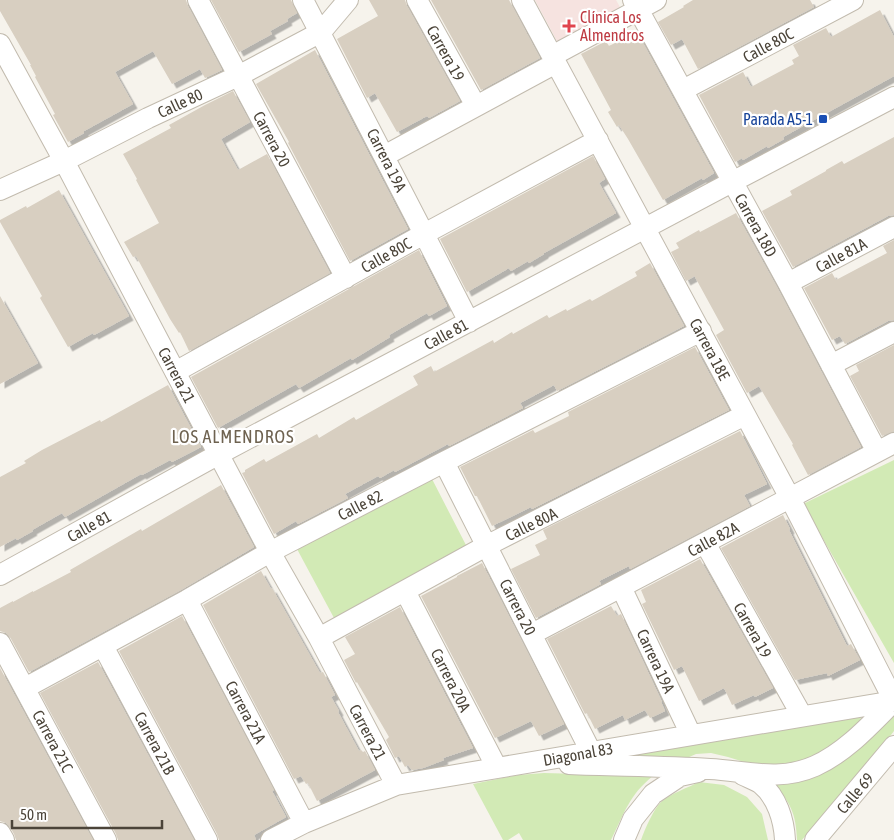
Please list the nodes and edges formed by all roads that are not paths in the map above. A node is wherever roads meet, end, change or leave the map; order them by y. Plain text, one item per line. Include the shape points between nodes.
1 (198, 0) edge
2 (303, 0) edge
3 (348, 0) edge
4 (417, 0) edge
5 (522, 0) edge
6 (656, 0) edge
7 (853, 0) edge
8 (635, 5) edge
9 (320, 32) junction
10 (0, 44) edge
11 (554, 60) junction
12 (238, 76) junction
13 (683, 90) junction
14 (894, 97) edge
15 (476, 106) junction
16 (598, 140) junction
17 (384, 156) junction
18 (64, 161) junction
19 (732, 182) junction
20 (0, 190) edge
21 (894, 227) edge
22 (645, 228) junction
23 (424, 234) junction
24 (346, 278) junction
25 (788, 283) junction
26 (468, 322) junction
27 (701, 331) junction
28 (894, 332) edge
29 (831, 365) junction
30 (175, 372) junction
31 (745, 415) junction
32 (889, 447) edge
33 (218, 454) junction
34 (444, 462) junction
35 (790, 498) junction
36 (705, 543) junction
37 (486, 546) junction
38 (270, 552) junction
39 (0, 576) edge
40 (621, 587) junction
41 (405, 591) junction
42 (187, 600) junction
43 (532, 634) junction
44 (319, 638) junction
45 (0, 643) edge
46 (103, 646) junction
47 (25, 688) junction
48 (894, 701) edge
49 (802, 716) junction
50 (690, 735) junction
51 (894, 746) edge
52 (591, 752) junction
53 (527, 763) junction
54 (497, 768) junction
55 (712, 769) junction
56 (736, 772) junction
57 (396, 785) junction
58 (304, 823) junction
59 (0, 833) edge
60 (4, 840) edge
61 (106, 840) edge
62 (207, 840) edge
63 (271, 840) edge
64 (624, 840) edge
65 (785, 840) edge
66 (815, 840) edge

1 - 12 street, Carrera 20
2 - 9 street, Carrera 19A
3 - 9 street, Calle 80
4 - 15 street, Carrera 19
5 - 11 street, Carrera 18E
6 - 8 street
7 - 13 street, Calle 80C
8 - 11 street
8 - 13 street, Carrera 18D
9 - 12 street, Calle 80
9 - 17 street, Carrera 19A
10 - 18 street, Carrera 21
11 - 15 street
11 - 16 street, Carrera 18E
12 - 18 street, Calle 80
12 - 24 street, Carrera 20
13 - 19 street, Carrera 18D
14 - 19 street, Calle 81
15 - 17 street
16 - 22 street, Carrera 18E
16 - 23 street, Calle 80C
17 - 23 street, Carrera 19A
18 - 20 street, Calle 80
18 - 30 street, Carrera 21
19 - 22 street, Calle 81
19 - 25 street, Carrera 18D
21 - 25 street, Calle 81A
22 - 26 street, Calle 81
22 - 27 street, Carrera 18E
23 - 24 street, Calle 80C
23 - 26 street, Carrera 19A
24 - 30 street, Calle 80C
25 - 29 street, Carrera 18D
26 - 33 street, Calle 81
27 - 31 street, Carrera 18E
27 - 34 street, Calle 82
28 - 29 street
29 - 32 street, Carrera 18D
30 - 33 street, Carrera 21
31 - 35 street, Carrera 18E
31 - 37 street, Calle 80A
32 - 35 street, Calle 82A
33 - 38 street, Carrera 21
33 - 39 street, Calle 81
34 - 37 street, Carrera 20
34 - 38 street, Calle 82
35 - 36 street, Calle 82A
35 - 48 street, Carrera 18E
36 - 40 street, Calle 82A
36 - 49 street, Carrera 19
37 - 41 street, Calle 80A
37 - 43 street, Carrera 20
38 - 42 street, Calle 82
38 - 44 street, Carrera 21
40 - 43 street, Calle 82A
40 - 50 street, Carrera 19A
41 - 44 street, Calle 80A
41 - 54 street, Carrera 20A
42 - 46 street, Calle 82
42 - 58 street, Carrera 21A
43 - 52 street, Carrera 20
44 - 57 street, Carrera 21
45 - 47 street, Carrera 21C
46 - 47 street, Calle 82
46 - 62 street, Carrera 21B
47 - 61 street, Carrera 21C
48 - 49 street, Diagonal 83
48 - 56 street via 838,753 816,766 777,775
49 - 50 street, Diagonal 83
50 - 52 street, Diagonal 83
51 - 66 street, Calle 69
52 - 53 street, Diagonal 83
53 - 54 street, Diagonal 83
53 - 55 street
54 - 57 street, Diagonal 83
55 - 56 street
55 - 64 street via 680,776 653,794 633,819
56 - 65 street via 760,783 771,794 785,829
57 - 58 street, Diagonal 83
58 - 63 street, Diagonal 83
59 - 60 street

